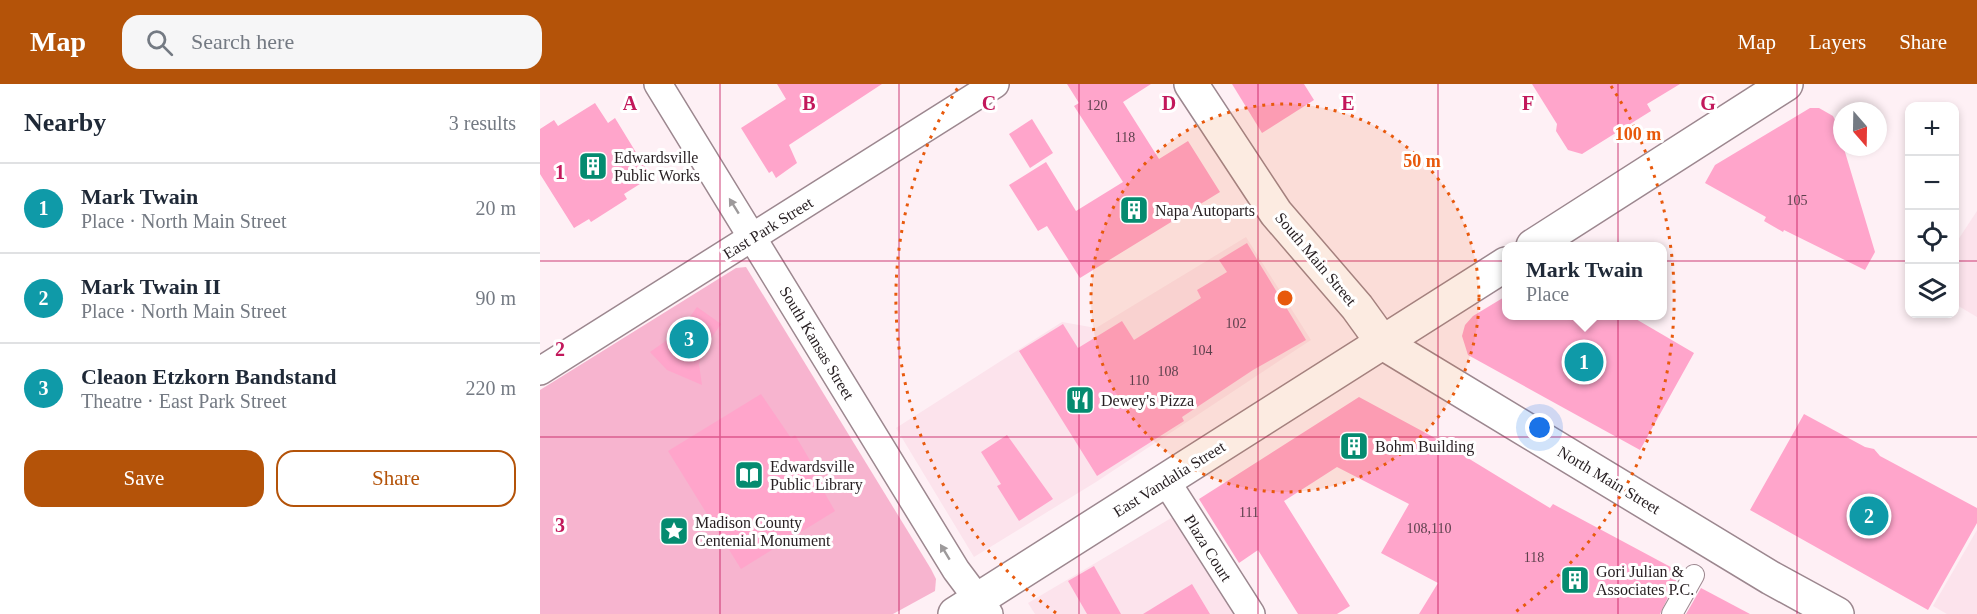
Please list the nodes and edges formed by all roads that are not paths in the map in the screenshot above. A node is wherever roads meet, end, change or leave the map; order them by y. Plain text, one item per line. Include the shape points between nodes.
1 (658, 84) edge
2 (994, 84) edge
3 (1191, 84) edge
4 (1786, 84) edge
5 (754, 237) junction
6 (1539, 242) edge
7 (1502, 267) edge
8 (1383, 344) junction
9 (540, 371) edge
10 (1166, 481) junction
11 (1694, 575) dead end
12 (975, 609) edge
13 (1251, 614) edge
14 (1672, 614) edge
15 (1838, 614) edge

5 -> 1 street, South Kansas Street
2 - 5 street, East Park Street
3 - 8 main road, South Main Street via 1276,213 1357,307
4 - 6 main road
5 - 9 street, East Park Street
12 -> 5 street, South Kansas Street via 956,570
7 - 8 main road, East Vandalia Street
8 - 10 main road, East Vandalia Street
8 - 15 main road, North Main Street via 1771,578
10 - 12 main road, East Vandalia Street
10 - 13 street, Plaza Court
11 - 14 street

